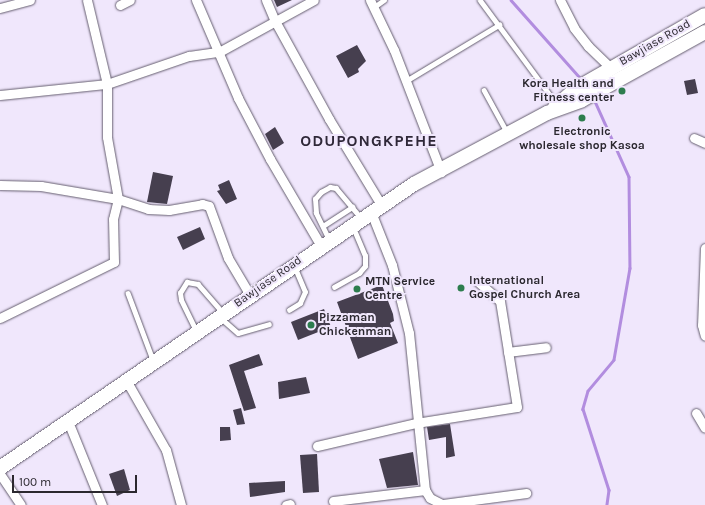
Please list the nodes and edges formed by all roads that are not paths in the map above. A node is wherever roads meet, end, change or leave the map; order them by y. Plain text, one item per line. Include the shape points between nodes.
1 (30, 0) edge
2 (87, 0) edge
3 (130, 0) edge
4 (196, 0) edge
5 (266, 0) edge
6 (314, 0) edge
7 (384, 0) edge
8 (480, 0) edge
9 (560, 0) edge
10 (372, 3) edge
11 (120, 5) dead end
12 (0, 8) edge
13 (705, 15) edge
14 (275, 21) junction
15 (499, 25) junction
16 (705, 32) edge
17 (219, 52) junction
18 (611, 68) junction
19 (406, 81) junction
20 (107, 84) junction
21 (597, 84) junction
22 (484, 90) dead end
23 (0, 95) edge
24 (552, 109) junction
25 (508, 133) junction
26 (694, 138) dead end
27 (705, 143) edge
28 (441, 172) junction
29 (0, 185) edge
30 (118, 199) junction
31 (352, 207) junction
32 (367, 215) junction
33 (323, 226) junction
34 (325, 243) junction
35 (705, 248) edge
36 (294, 265) junction
37 (478, 282) dead end
38 (334, 287) dead end
39 (128, 293) dead end
40 (250, 295) junction
41 (289, 310) dead end
42 (221, 315) junction
43 (0, 318) edge
44 (269, 324) dead end
45 (197, 332) junction
46 (705, 336) edge
47 (546, 347) dead end
48 (508, 352) junction
49 (154, 362) junction
50 (126, 380) junction
51 (696, 413) dead end
52 (68, 420) junction
53 (416, 423) junction
54 (705, 428) edge
55 (317, 446) dead end
56 (0, 468) edge
57 (0, 474) edge
58 (425, 490) junction
59 (526, 493) dead end
60 (333, 502) dead end
61 (444, 504) edge
62 (21, 505) edge
63 (102, 505) edge
64 (181, 505) edge

1 - 12 street
2 - 20 street
3 - 11 street
4 - 17 street
5 - 14 street
6 - 14 street
7 - 10 lane
8 - 15 lane
9 - 18 street via 574,28
10 - 19 street
13 - 18 main road, Bawjiase Road
14 - 17 street
14 - 32 street via 329,119
15 - 19 lane
15 - 24 lane
16 - 21 main road, Bawjiase Road
17 - 20 street via 189,56
17 - 34 street via 238,98 270,159
18 - 21 main road, Bawjiase Road
19 - 28 street
20 - 23 street
20 - 30 street via 107,137
21 - 24 main road, Bawjiase Road
22 - 25 lane
24 - 25 main road, Bawjiase Road
25 - 28 main road, Bawjiase Road
26 - 27 street
28 - 32 main road, Bawjiase Road via 414,184
29 - 30 street via 41,186
30 - 40 street via 148,209 170,210 202,204 209,206 228,258
30 - 43 street via 113,219 114,262
31 - 32 lane
31 - 33 lane
31 - 33 lane via 336,188 330,187 321,192 315,199 316,213
32 - 34 main road, Bawjiase Road
32 - 38 lane via 365,266 359,273
32 - 53 street via 392,265 409,333
33 - 34 lane
34 - 36 main road, Bawjiase Road
35 - 46 street via 702,325
36 - 40 main road, Bawjiase Road
36 - 41 lane via 305,292 300,303
37 - 48 street via 500,301
39 - 49 lane
40 - 42 main road, Bawjiase Road
42 - 44 lane via 238,333
42 - 45 main road, Bawjiase Road
42 - 45 lane via 198,284 187,282 180,293 181,300
45 - 49 main road, Bawjiase Road
47 - 48 street
48 - 53 street via 516,407
49 - 50 main road, Bawjiase Road
50 - 52 main road, Bawjiase Road
50 - 64 street via 166,450
51 - 54 street
52 - 56 main road, Bawjiase Road
52 - 63 street
53 - 55 street
53 - 58 street
57 - 62 street
58 - 60 street
58 - 61 street via 430,498
59 - 61 street

